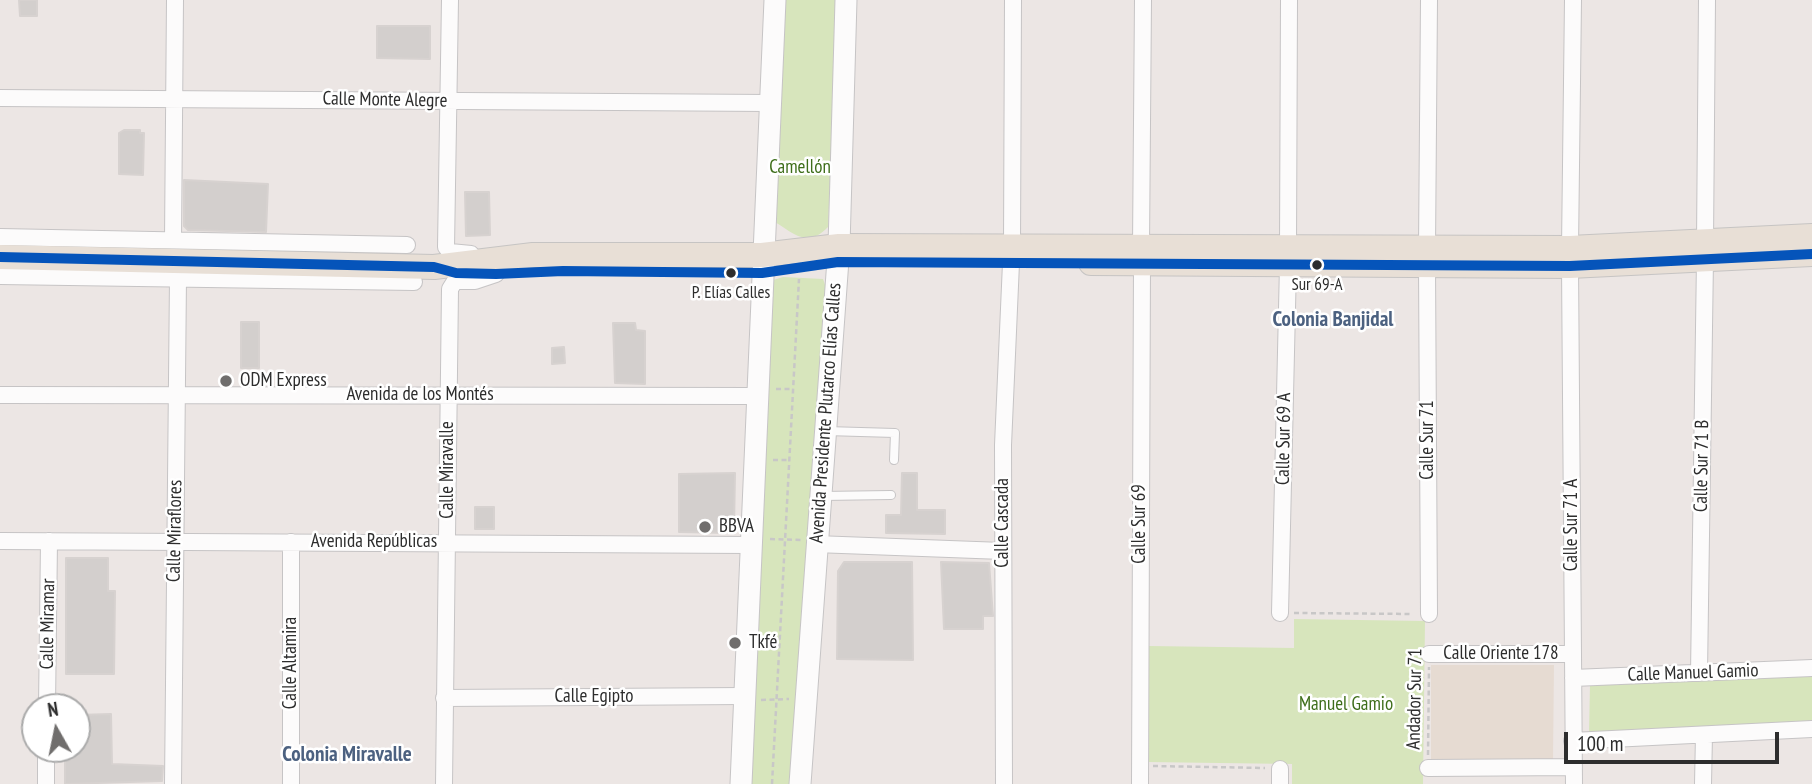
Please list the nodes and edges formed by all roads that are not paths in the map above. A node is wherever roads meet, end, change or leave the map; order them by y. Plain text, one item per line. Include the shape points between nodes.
1 (175, 0) edge
2 (450, 0) edge
3 (775, 0) edge
4 (846, 0) edge
5 (1013, 0) edge
6 (1143, 0) edge
7 (1289, 0) edge
8 (1429, 0) edge
9 (1573, 0) edge
10 (1707, 0) edge
11 (174, 97) junction
12 (0, 98) edge
13 (450, 101) junction
14 (769, 103) junction
15 (1812, 236) edge
16 (0, 237) edge
17 (173, 240) junction
18 (407, 245) dead end
19 (1705, 251) junction
20 (838, 254) junction
21 (1012, 254) junction
22 (1812, 254) edge
23 (533, 255) junction
24 (1142, 255) junction
25 (1288, 256) junction
26 (0, 257) edge
27 (1427, 257) junction
28 (1570, 257) junction
29 (762, 264) junction
30 (443, 275) junction
31 (0, 276) edge
32 (178, 278) junction
33 (414, 282) dead end
34 (0, 395) edge
35 (178, 395) junction
36 (448, 396) junction
37 (755, 396) junction
38 (823, 431) junction
39 (894, 460) dead end
40 (891, 495) dead end
41 (819, 496) junction
42 (0, 541) edge
43 (49, 541) junction
44 (174, 541) junction
45 (291, 542) junction
46 (749, 542) junction
47 (815, 542) junction
48 (449, 543) junction
49 (1003, 551) junction
50 (1280, 613) road end
51 (1429, 614) road end
52 (1429, 653) road end
53 (1573, 654) junction
54 (1812, 668) edge
55 (1699, 673) junction
56 (1573, 678) junction
57 (47, 693) edge
58 (444, 698) junction
59 (744, 699) junction
60 (1812, 729) edge
61 (1704, 735) junction
62 (1572, 741) junction
63 (46, 763) edge
64 (1574, 767) junction
65 (1428, 768) road end
66 (46, 784) edge
67 (173, 784) edge
68 (291, 784) edge
69 (444, 784) edge
70 (741, 784) edge
71 (800, 784) edge
72 (1004, 784) edge
73 (1140, 784) edge
74 (1574, 784) edge
75 (1703, 784) edge

1 - 11 street
2 - 13 street
3 - 14 main road
4 - 20 main road, Avenida Presidente Plutarco Elías Calles
5 - 21 street, Calle Cascada
6 - 24 street, Calle Sur 69
7 - 25 street, Calle Sur 69 A
8 - 27 street, Calle Sur 71
9 - 28 street, Calle Sur 71 A
10 - 19 street, Calle Sur 71 B
11 - 12 street, Calle Monte Alegre
11 - 13 street, Calle Monte Alegre
11 - 17 street
13 - 14 street, Calle Monte Alegre
13 - 23 street via 447,249 454,253
14 - 29 main road
15 - 19 main road
16 - 17 street
17 - 18 street
19 - 22 main road
19 - 28 main road
19 - 55 street, Calle Sur 71 B
20 - 21 main road
20 - 29 main road
20 - 38 main road, Avenida Presidente Plutarco Elías Calles
21 - 24 main road
21 - 49 street, Calle Cascada
23 - 29 main road
23 - 30 main road
24 - 25 main road
24 - 73 street, Calle Sur 69
25 - 27 main road
25 - 50 street, Calle Sur 69 A
26 - 30 main road via 367,266
27 - 28 main road
27 - 51 street, Calle Sur 71
28 - 53 street, Calle Sur 71 A
29 - 30 main road
29 - 37 main road
30 - 36 street, Calle Miravalle
31 - 32 street
32 - 33 street
32 - 35 street, Calle Miraflores
34 - 35 street, Avenida de los Montés
35 - 36 street, Avenida de los Montés
35 - 44 street, Calle Miraflores
36 - 37 street, Avenida de los Montés
36 - 48 street, Calle Miravalle
37 - 46 main road
38 - 39 lane via 895,433
38 - 41 main road, Avenida Presidente Plutarco Elías Calles
40 - 41 lane
41 - 47 main road, Avenida Presidente Plutarco Elías Calles
42 - 43 street, Avenida Repúblicas
43 - 44 street, Avenida Repúblicas
43 - 57 street, Calle Miramar
44 - 45 street, Avenida Repúblicas
44 - 67 street, Calle Miraflores
45 - 48 street, Avenida Repúblicas
45 - 68 street, Calle Altamira
46 - 48 street, Avenida Repúblicas
46 - 59 main road
47 - 49 street
47 - 71 main road, Avenida Presidente Plutarco Elías Calles
48 - 58 street, Calle Miravalle
49 - 72 street, Calle Cascada
52 - 53 street, Calle Oriente 178
53 - 56 street, Calle Sur 71 A
54 - 55 street, Calle Manuel Gamio
55 - 56 street, Calle Manuel Gamio
56 - 62 street, Calle Sur 71 A
58 - 59 street, Calle Egipto
58 - 69 street, Calle Miravalle
59 - 70 main road
60 - 61 street
61 - 62 street
61 - 75 street
62 - 64 street, Calle Sur 71 A
63 - 66 street
64 - 65 street
64 - 74 street, Calle Sur 71 A

